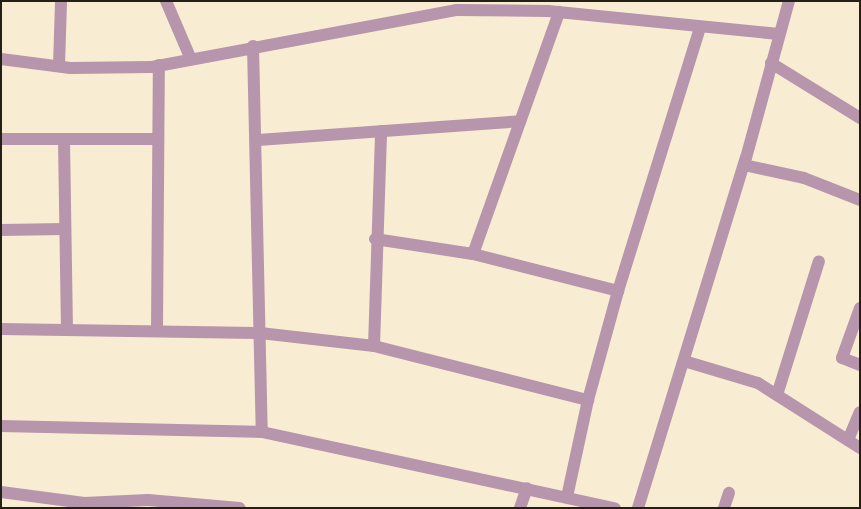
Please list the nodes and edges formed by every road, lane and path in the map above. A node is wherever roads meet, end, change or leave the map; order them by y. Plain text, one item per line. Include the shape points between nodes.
1 (61, 1) edge
2 (166, 1) edge
3 (789, 1) edge
4 (572, 7) edge
5 (558, 12) junction
6 (700, 27) junction
7 (779, 34) junction
8 (253, 46) junction
9 (190, 57) junction
10 (1, 59) edge
11 (771, 63) junction
12 (159, 65) junction
13 (59, 66) junction
14 (860, 118) edge
15 (520, 121) junction
16 (381, 131) junction
17 (1, 140) edge
18 (64, 140) junction
19 (158, 140) junction
20 (258, 140) junction
21 (744, 165) junction
22 (860, 200) edge
23 (65, 229) junction
24 (1, 230) edge
25 (376, 239) junction
26 (473, 254) junction
27 (819, 261) dead end
28 (618, 291) junction
29 (860, 308) edge
30 (1, 329) edge
31 (67, 330) junction
32 (157, 331) junction
33 (260, 333) junction
34 (374, 346) junction
35 (684, 361) junction
36 (860, 365) edge
37 (777, 395) junction
38 (588, 400) junction
39 (860, 412) edge
40 (1, 426) edge
41 (262, 432) junction
42 (848, 440) junction
43 (860, 448) edge
44 (526, 488) junction
45 (1, 492) edge
46 (729, 493) dead end
47 (567, 497) junction
48 (119, 505) edge
49 (225, 507) edge
50 (240, 508) edge
51 (520, 508) edge
52 (615, 508) edge
53 (638, 508) edge
54 (724, 508) edge

1 - 13 street
2 - 9 street
3 - 7 street
4 - 5 street
4 - 6 street
5 - 8 street via 431,12
5 - 15 street
6 - 7 street
6 - 28 street
7 - 11 street
8 - 9 street
8 - 20 street
9 - 12 street
10 - 13 street
11 - 14 street
11 - 21 street
12 - 13 street
12 - 19 street
15 - 16 street
15 - 26 street
16 - 20 street
16 - 25 street
17 - 18 street
18 - 19 street
18 - 23 street
19 - 32 street
20 - 33 street
21 - 22 street via 804,178
21 - 35 street
23 - 24 street
23 - 31 street
25 - 26 street
25 - 34 street
26 - 28 street
27 - 37 street
28 - 38 street
29 - 36 street via 842,358
30 - 31 street
31 - 32 street
32 - 33 street
33 - 34 street
33 - 41 street
34 - 38 street
35 - 37 street via 758,383
35 - 53 street
37 - 42 street
38 - 47 street
39 - 42 street
40 - 41 street
41 - 44 street
42 - 43 street
44 - 47 street
44 - 51 street
45 - 48 street
46 - 54 street
47 - 52 street
48 - 49 street
49 - 50 street

